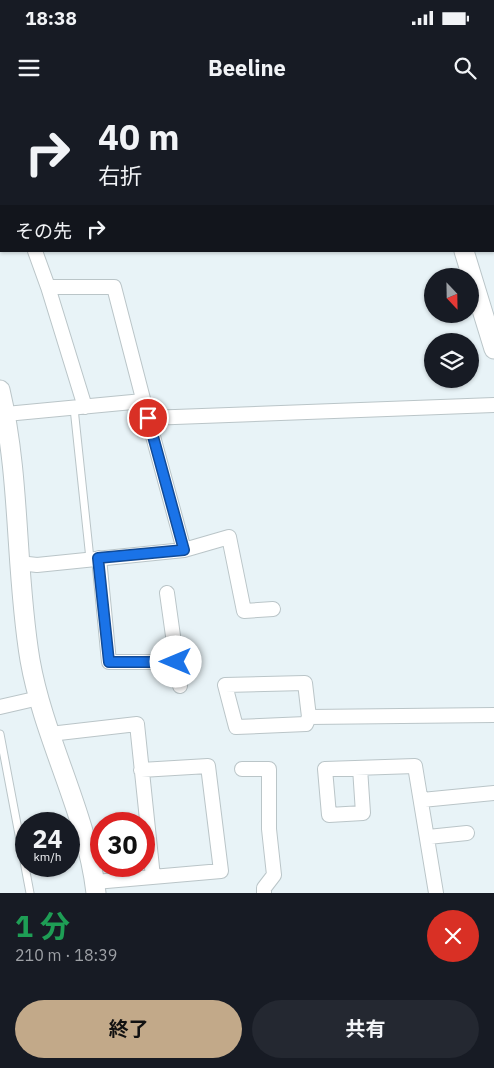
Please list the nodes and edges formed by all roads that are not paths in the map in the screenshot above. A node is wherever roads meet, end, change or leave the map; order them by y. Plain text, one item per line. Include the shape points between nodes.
1 (35, 252) edge
2 (464, 252) edge
3 (48, 287) junction
4 (494, 349) edge
5 (0, 390) edge
6 (143, 401) junction
7 (494, 405) edge
8 (80, 407) junction
9 (6, 414) junction
10 (148, 418) junction
11 (6, 457) edge
12 (184, 550) junction
13 (94, 559) junction
14 (19, 563) junction
15 (167, 593) dead end
16 (273, 609) dead end
17 (176, 662) junction
18 (180, 686) dead end
19 (39, 698) junction
20 (0, 707) edge
21 (494, 715) edge
22 (309, 717) junction
23 (0, 734) edge
24 (50, 734) junction
25 (360, 768) dead end
26 (242, 769) dead end
27 (141, 770) junction
28 (494, 793) edge
29 (422, 800) junction
30 (146, 812) edge
31 (467, 833) dead end
32 (428, 837) junction
33 (153, 877) edge
34 (155, 877) edge
35 (95, 888) edge
36 (30, 893) edge
37 (264, 893) edge
38 (436, 893) edge

1 - 3 street
2 - 4 street
3 - 6 street via 114,287
3 - 8 street
5 - 9 street
6 - 8 street
6 - 10 street
7 - 10 street
8 - 9 street
8 - 13 lane
9 - 11 street
10 - 12 street
11 - 14 street
12 - 13 street
12 - 16 street via 229,537 244,611
13 - 14 street via 37,565
13 - 17 street via 109,662
14 - 19 street via 30,660
15 - 17 street
17 - 18 street
19 - 20 street
19 - 24 street
21 - 22 street
22 - 22 street via 305,683 225,685 236,727 306,724
23 - 36 lane
24 - 27 street via 137,724
24 - 35 street via 84,837
25 - 29 street via 415,766
26 - 37 street via 269,769 269,829 274,875
27 - 30 street
27 - 34 street via 208,766 221,871
28 - 29 street
29 - 32 street
31 - 32 street
32 - 38 street
33 - 35 street

